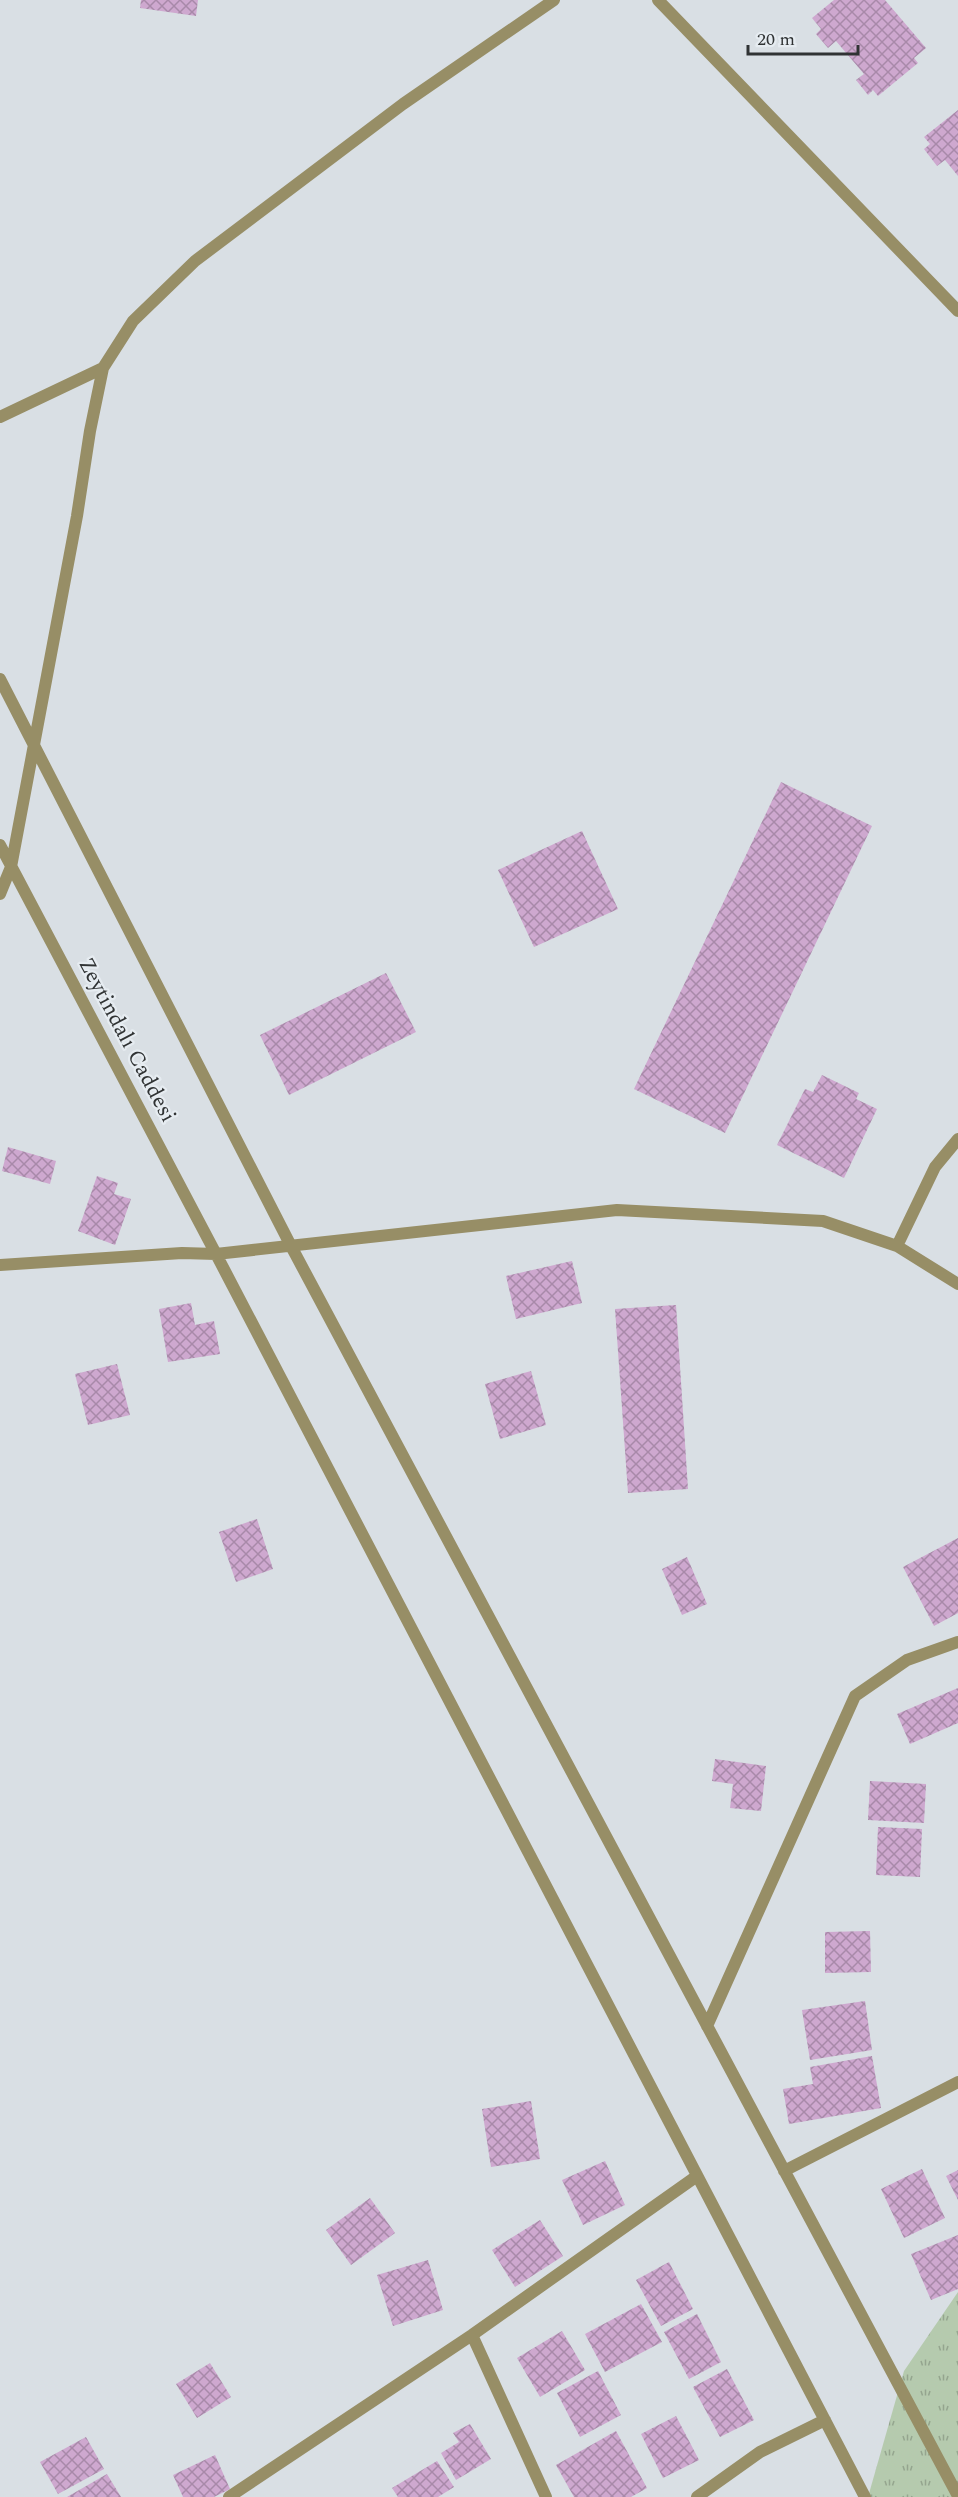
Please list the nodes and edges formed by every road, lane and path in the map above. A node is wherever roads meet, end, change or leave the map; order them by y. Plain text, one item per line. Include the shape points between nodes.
1 (554, 0) edge
2 (658, 0) edge
3 (958, 310) edge
4 (103, 368) junction
5 (0, 417) edge
6 (0, 679) edge
7 (34, 745) junction
8 (0, 845) edge
9 (11, 867) junction
10 (0, 894) edge
11 (958, 1139) edge
12 (291, 1246) junction
13 (897, 1246) junction
14 (216, 1254) junction
15 (0, 1265) edge
16 (958, 1284) edge
17 (958, 1642) edge
18 (707, 2026) junction
19 (958, 2082) edge
20 (784, 2171) junction
21 (697, 2176) junction
22 (472, 2335) junction
23 (825, 2420) junction
24 (958, 2496) edge
25 (230, 2497) edge
26 (546, 2497) edge
27 (697, 2497) edge
28 (865, 2497) edge

1 - 4 street via 403,104 195,261 133,321
2 - 3 street
4 - 5 street
4 - 7 street
6 - 7 street
7 - 9 street
7 - 12 street
8 - 9 street, Zeytindalı Caddesi
9 - 10 street
9 - 14 street, Zeytindalı Caddesi
11 - 13 street via 935,1167
12 - 13 street via 617,1210 823,1221
12 - 14 street
12 - 18 street
13 - 16 street
14 - 15 street
14 - 21 street, Zeytindalı Caddesi
17 - 18 street via 907,1660 855,1696
18 - 20 street
19 - 20 street
20 - 24 street
21 - 22 street
21 - 23 street, Zeytindalı Caddesi
22 - 25 street
22 - 26 street
23 - 27 street via 760,2452
23 - 28 street, Zeytindalı Caddesi

